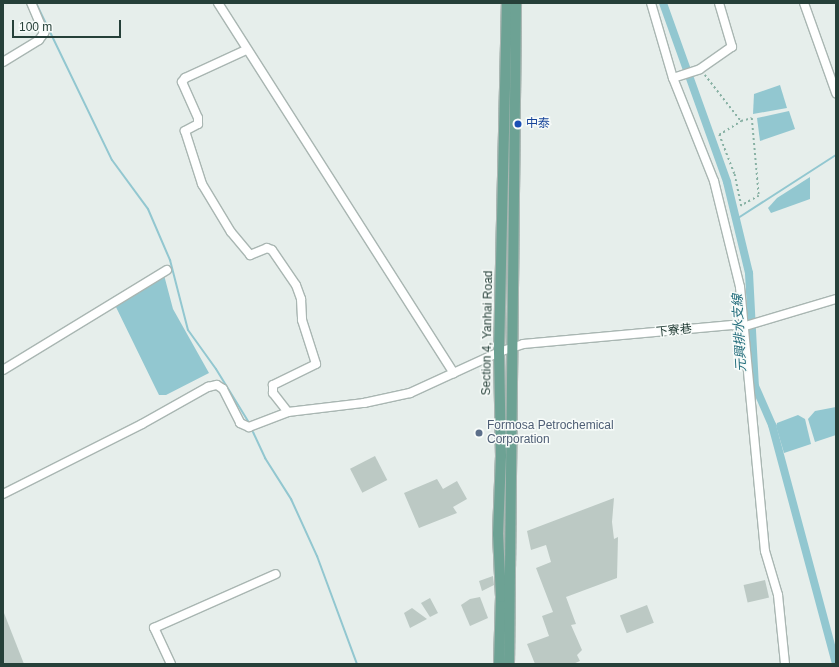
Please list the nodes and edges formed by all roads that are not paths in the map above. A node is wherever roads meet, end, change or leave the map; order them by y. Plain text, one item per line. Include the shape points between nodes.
1 (31, 3) edge
2 (218, 3) edge
3 (507, 3) edge
4 (516, 3) edge
5 (651, 3) edge
6 (719, 3) edge
7 (804, 3) edge
8 (246, 50) junction
9 (3, 62) edge
10 (673, 78) junction
11 (836, 93) edge
12 (508, 124) junction
13 (167, 270) dead end
14 (836, 299) edge
15 (742, 327) junction
16 (510, 350) junction
17 (499, 352) junction
18 (3, 370) edge
19 (454, 373) junction
20 (288, 412) junction
21 (3, 494) edge
22 (276, 574) dead end
23 (171, 664) edge
24 (499, 664) edge
25 (509, 664) edge
26 (786, 664) edge

1 - 9 street via 44,33 39,40
2 - 8 street
3 - 12 main road, Section 4, Yanhai Road
4 - 12 main road, Section 4, Yanhai Road
5 - 10 street
6 - 10 street via 732,47 700,68
7 - 11 street
8 - 19 street
8 - 20 street via 185,78 182,82 198,118 198,124 185,131 202,184 231,232 250,255 267,248 272,250 296,285 301,299 302,320 316,364 273,385 273,392
10 - 15 street via 714,181 740,287
12 - 16 main road, Section 4, Yanhai Road
12 - 17 main road, Section 4, Yanhai Road
13 - 18 street
14 - 15 street, 下寮巷
15 - 16 street, 下寮巷 via 732,325 523,344
15 - 26 street via 765,551 778,595
16 - 17 street, 下寮巷
16 - 25 main road, Section 4, Yanhai Road
17 - 19 street, 下寮巷
17 - 24 main road, Section 4, Yanhai Road
19 - 20 street, 下寮巷 via 410,394 364,403
20 - 21 street, 下寮巷 via 244,427 223,389 217,385 208,387 142,424
22 - 23 street via 154,628

